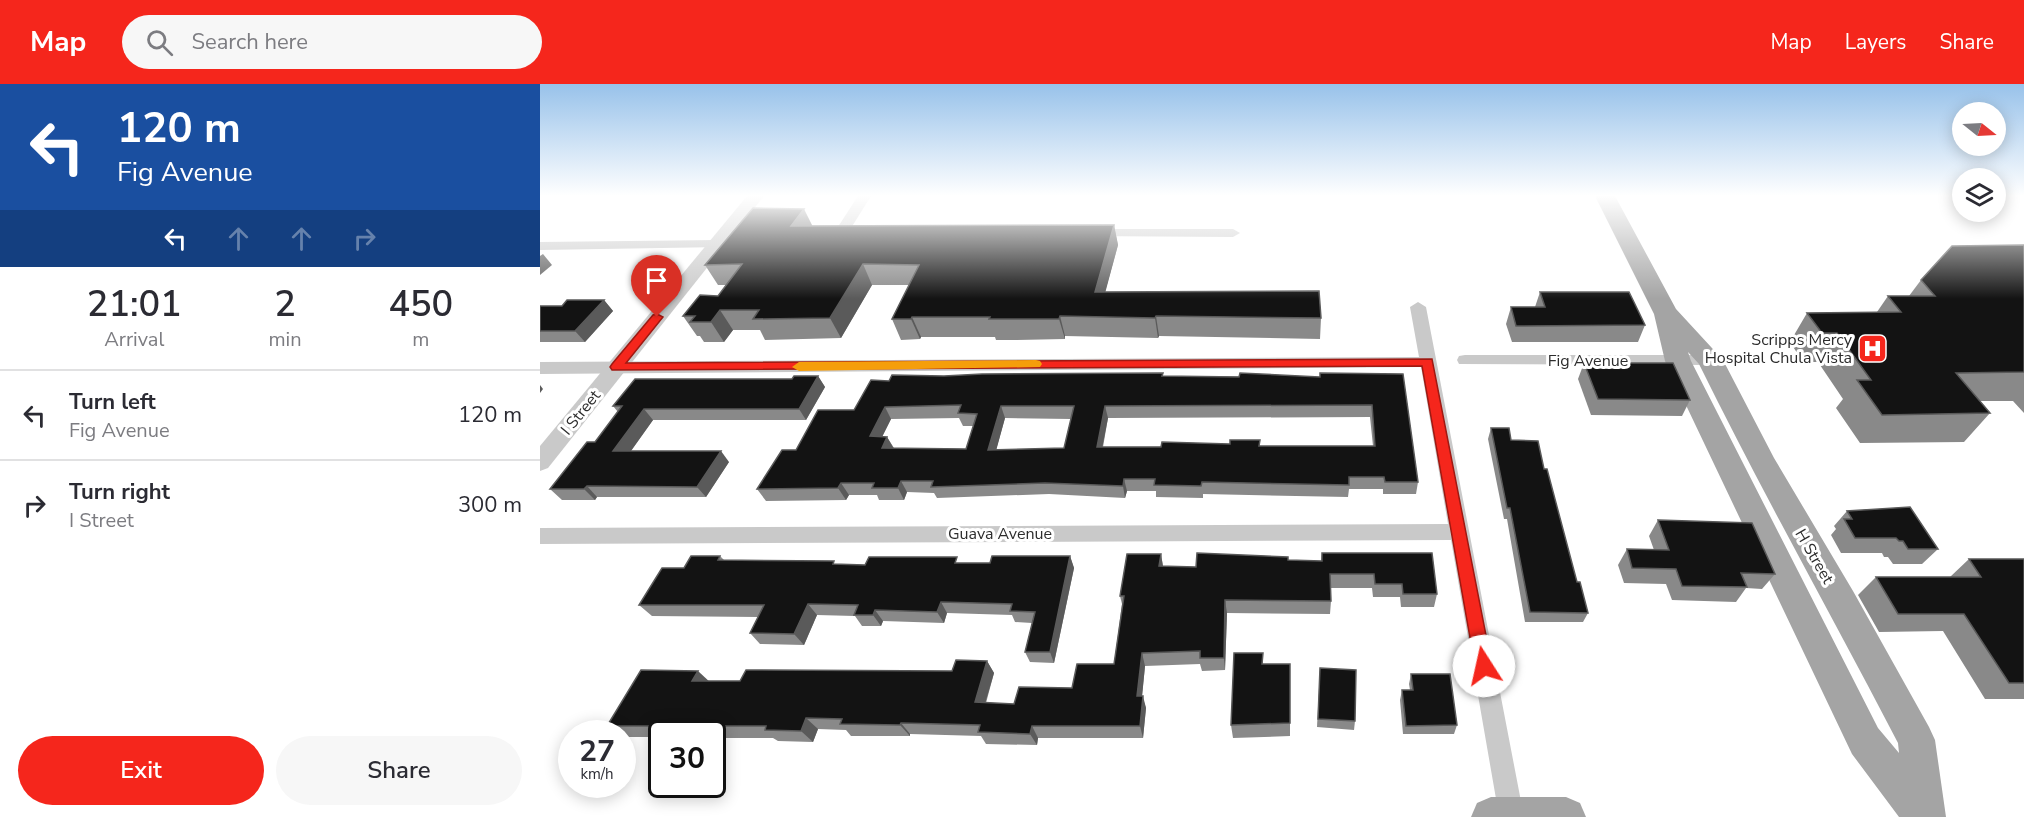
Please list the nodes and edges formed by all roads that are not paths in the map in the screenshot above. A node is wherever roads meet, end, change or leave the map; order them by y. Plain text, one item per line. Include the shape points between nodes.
1 (728, 230) edge
2 (848, 230) edge
3 (1623, 230) edge
4 (847, 233) edge
5 (1078, 233) edge
6 (1233, 233) dead end
7 (717, 244) junction
8 (540, 246) edge
9 (1418, 307) dead end
10 (1666, 314) junction
11 (1466, 360) dead end
12 (1710, 360) junction
13 (1678, 361) junction
14 (1428, 362) junction
15 (616, 367) junction
16 (540, 368) edge
17 (540, 462) edge
18 (1459, 532) junction
19 (540, 536) edge
20 (1512, 816) edge
21 (1491, 817) edge
22 (1566, 817) edge
23 (1925, 817) edge

1 - 7 street, I Street
2 - 4 street
3 - 10 main road, H Street
5 - 6 street
7 - 8 street
7 - 15 street, I Street
9 - 14 street
10 - 12 main road, H Street
10 - 13 main road, H Street
11 - 13 street, Fig Avenue
12 - 13 street, Fig Avenue
12 - 23 main road, H Street via 1762,463 1916,740
13 - 23 main road, H Street via 1865,741
14 - 15 street
14 - 18 street
15 - 16 street
15 - 17 street, I Street
18 - 19 street, Guava Avenue
18 - 20 street
20 - 21 main road
20 - 22 main road

